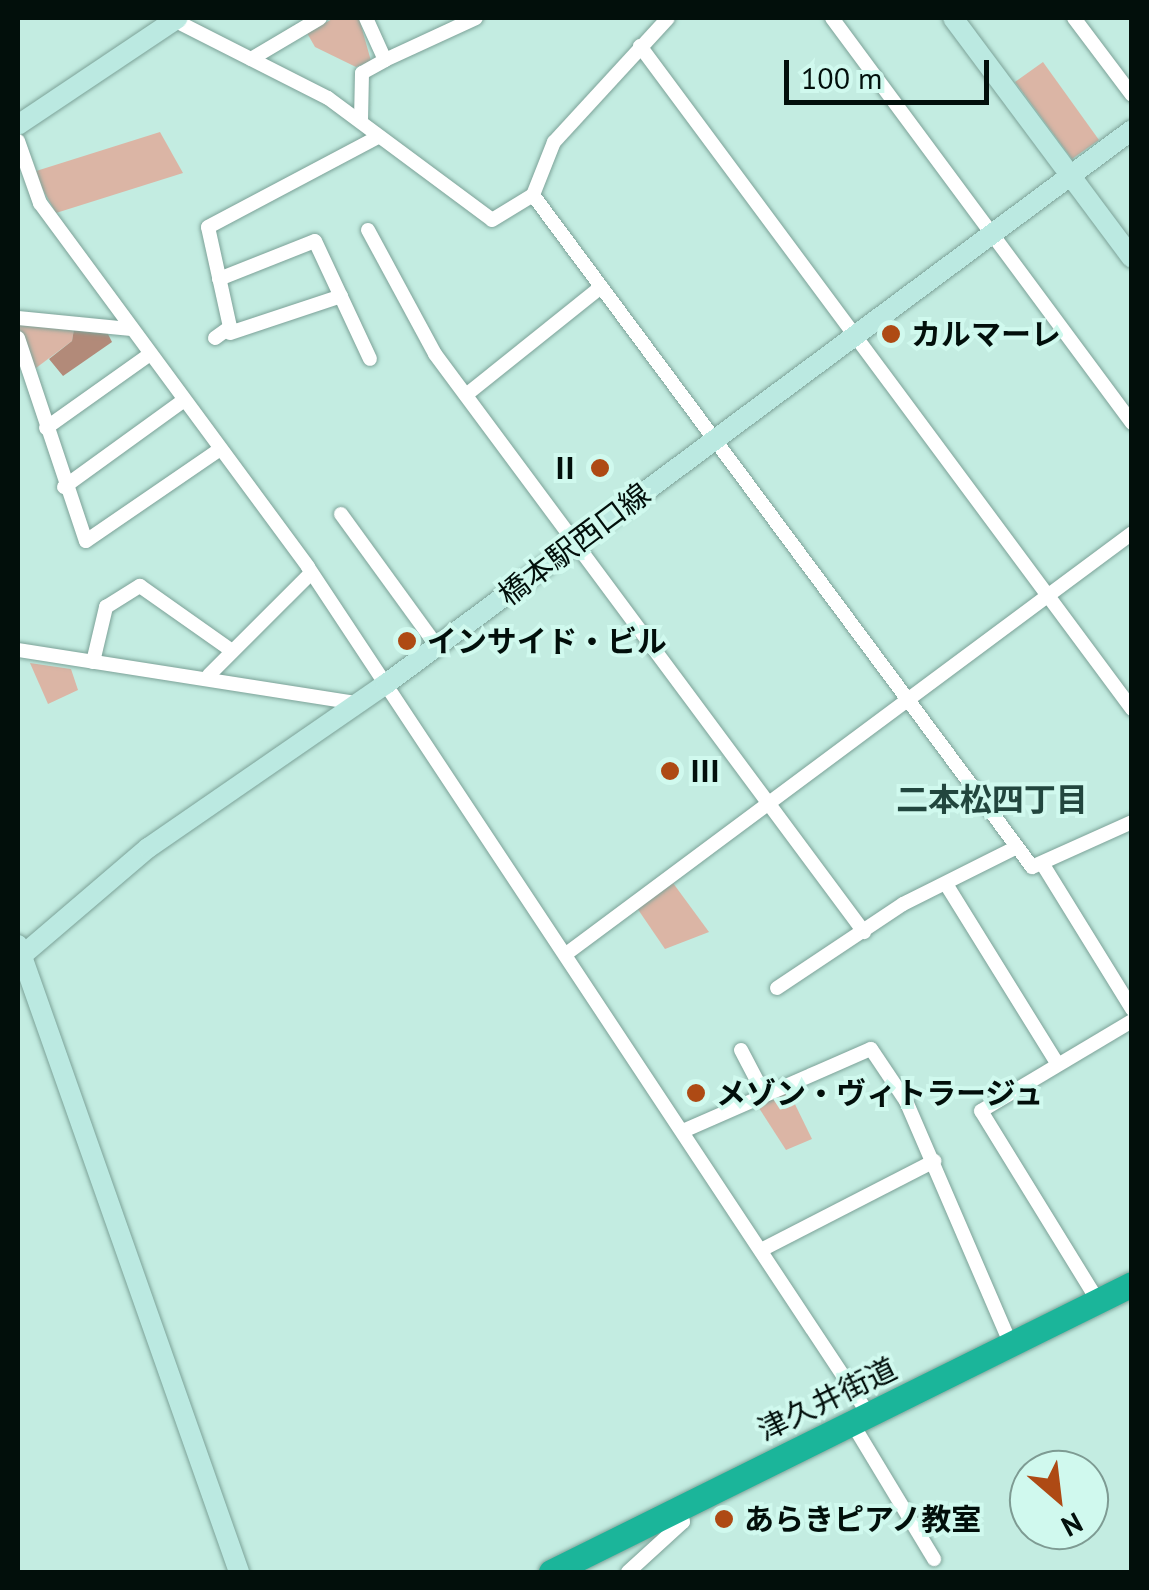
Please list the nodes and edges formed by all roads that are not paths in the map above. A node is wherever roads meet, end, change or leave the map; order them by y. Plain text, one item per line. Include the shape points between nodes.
1 (320, 18) edge
2 (366, 18) edge
3 (476, 18) edge
4 (668, 18) edge
5 (832, 18) edge
6 (953, 18) edge
7 (1074, 18) edge
8 (173, 19) edge
9 (640, 46) junction
10 (250, 60) junction
11 (385, 60) junction
12 (1132, 95) edge
13 (362, 121) junction
14 (18, 125) edge
15 (1132, 130) edge
16 (378, 138) junction
17 (18, 141) edge
18 (1070, 176) junction
19 (533, 195) junction
20 (368, 230) dead end
21 (993, 234) junction
22 (1132, 258) edge
23 (219, 279) junction
24 (601, 287) junction
25 (341, 296) junction
26 (18, 318) edge
27 (132, 329) junction
28 (855, 335) junction
29 (18, 338) edge
30 (150, 354) junction
31 (370, 359) dead end
32 (466, 395) junction
33 (184, 400) junction
34 (1132, 423) edge
35 (46, 428) junction
36 (715, 440) junction
37 (219, 450) junction
38 (64, 487) junction
39 (341, 514) dead end
40 (1132, 533) edge
41 (575, 543) junction
42 (311, 573) junction
43 (1047, 596) junction
44 (19, 646) edge
45 (438, 646) junction
46 (232, 650) junction
47 (93, 662) junction
48 (210, 675) junction
49 (386, 684) junction
50 (908, 699) junction
51 (358, 703) junction
52 (1132, 709) edge
53 (769, 803) junction
54 (1132, 822) edge
55 (1017, 846) junction
56 (1045, 868) junction
57 (946, 884) junction
58 (864, 932) junction
59 (19, 953) edge
60 (566, 954) junction
61 (777, 988) dead end
62 (1132, 1009) edge
63 (1132, 1021) edge
64 (741, 1050) dead end
65 (1057, 1063) junction
66 (764, 1094) junction
67 (683, 1132) junction
68 (934, 1161) junction
69 (761, 1250) junction
70 (1132, 1284) edge
71 (1098, 1301) junction
72 (1011, 1345) junction
73 (860, 1419) junction
74 (680, 1508) junction
75 (934, 1559) dead end
76 (239, 1572) edge
77 (551, 1572) edge
78 (628, 1572) edge

1 - 10 street
2 - 11 street
3 - 11 street
4 - 9 street
5 - 21 street
6 - 18 street
7 - 12 street
8 - 10 street
8 - 14 street
9 - 19 street via 554,142
9 - 28 street
10 - 13 street
11 - 13 street via 362,73
13 - 16 street
15 - 18 street, 橋本駅西口線
16 - 19 street via 492,220
16 - 23 street via 208,227
17 - 27 street via 30,187
18 - 21 street, 橋本駅西口線
18 - 22 street
19 - 24 street
20 - 32 street
21 - 28 street, 橋本駅西口線
21 - 34 street
23 - 25 street via 312,240
23 - 25 street via 223,335
24 - 32 street
24 - 36 street
25 - 31 street
26 - 27 street
27 - 30 street
28 - 36 street, 橋本駅西口線
28 - 43 street
29 - 35 street
30 - 33 street
30 - 35 street
32 - 41 street
33 - 37 street
33 - 38 street
35 - 38 street
36 - 41 street, 橋本駅西口線
36 - 50 street
37 - 38 street via 92,540 78,532
37 - 42 street
39 - 45 street
40 - 43 street
41 - 45 street, 橋本駅西口線
41 - 53 street
42 - 46 street
42 - 49 street
43 - 50 street
43 - 52 street
44 - 47 street
45 - 49 street, 橋本駅西口線
46 - 47 street via 140,586 106,607
46 - 48 street
47 - 48 street
48 - 51 street
49 - 51 street, 橋本駅西口線
49 - 60 street
50 - 53 street
50 - 55 street
51 - 59 street, 橋本駅西口線 via 148,848
53 - 58 street
53 - 60 street
54 - 56 street
55 - 56 street via 1032,867
55 - 57 street
56 - 62 street
57 - 58 street
57 - 65 street
58 - 61 street
59 - 76 street
60 - 67 street
63 - 65 street
64 - 66 street
65 - 71 street via 987,1101 981,1114
66 - 67 street
66 - 68 street via 871,1049
67 - 69 street
68 - 69 street
68 - 72 street
69 - 73 street
70 - 71 highway, 津久井街道
71 - 72 highway, 津久井街道
72 - 73 highway, 津久井街道
73 - 74 highway, 津久井街道
73 - 75 street
74 - 77 highway, 津久井街道
74 - 78 street via 683,1522

